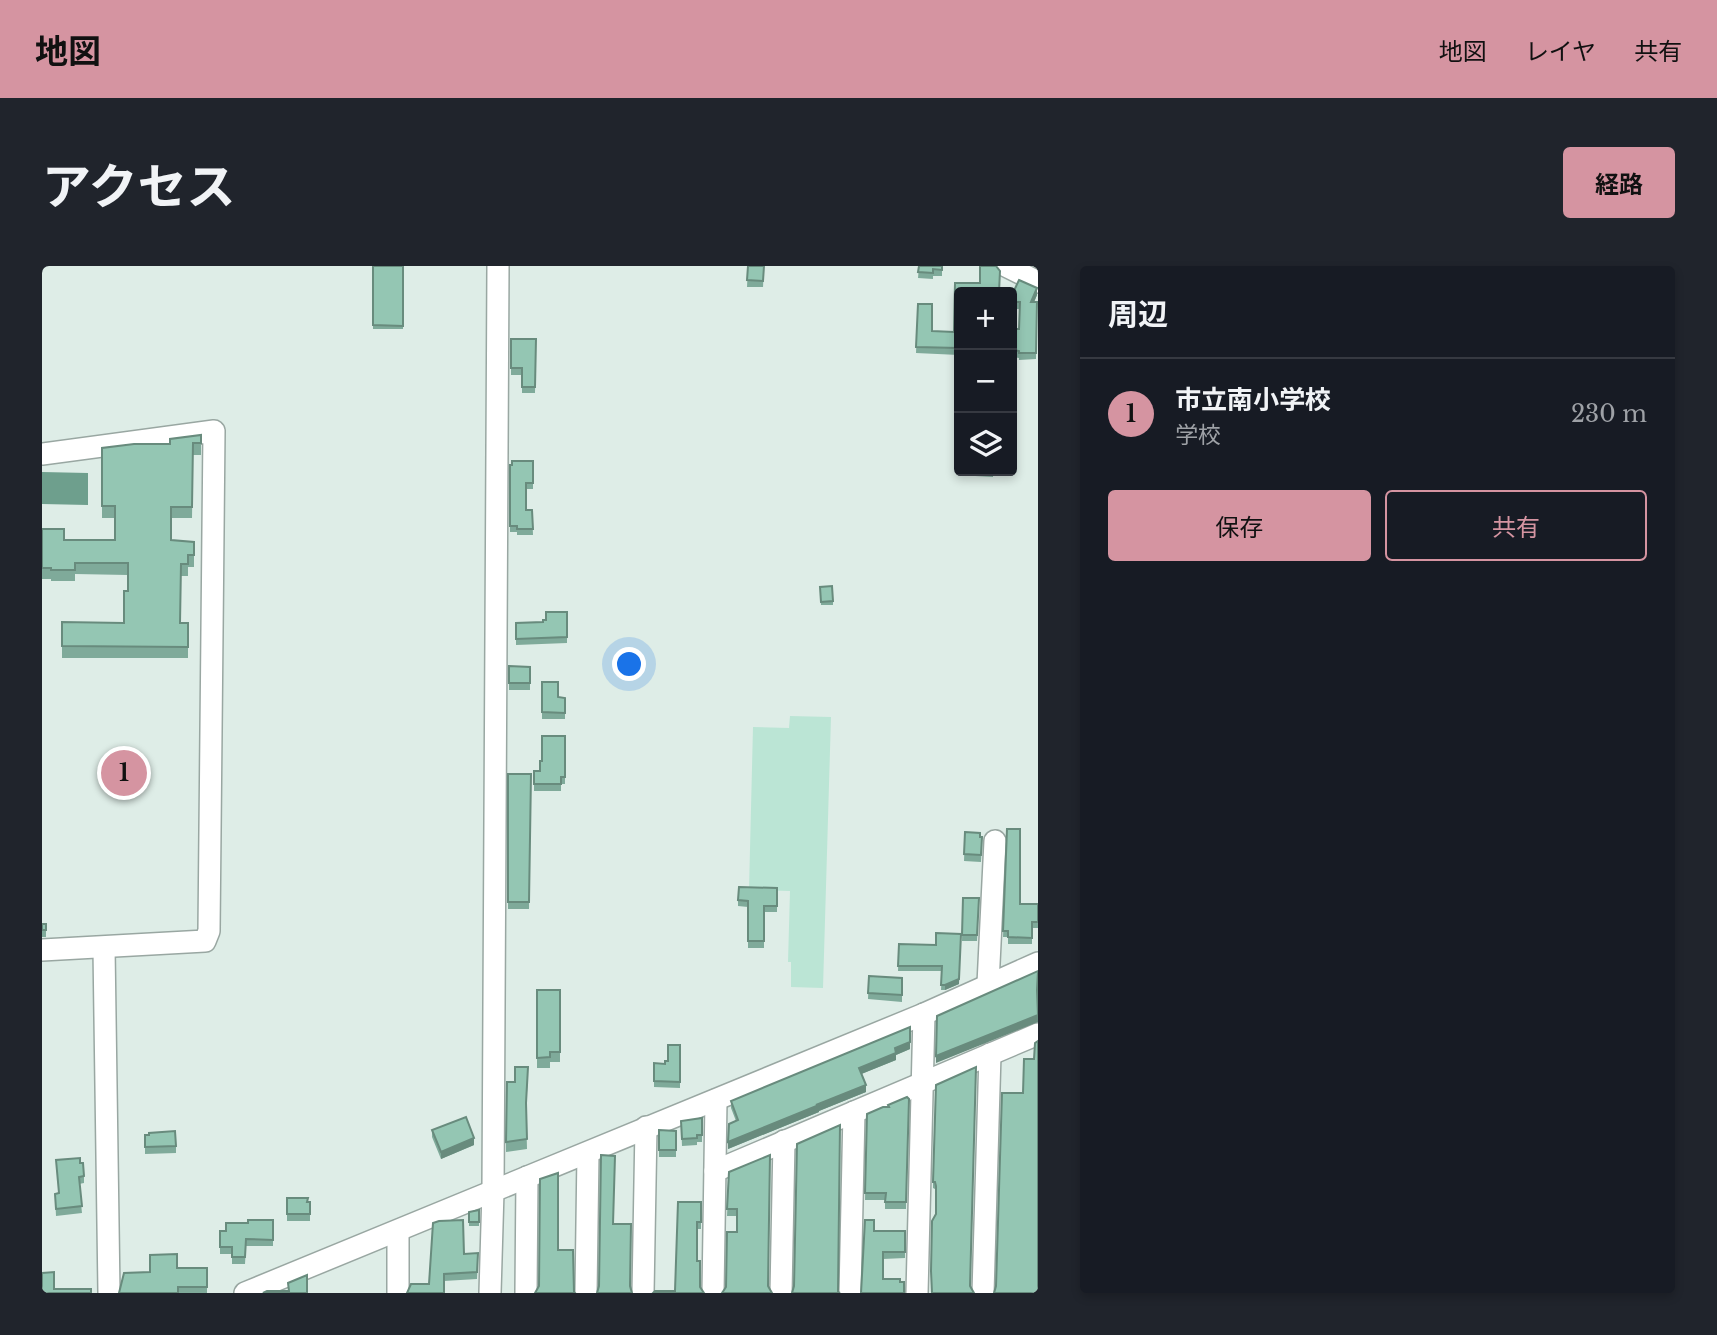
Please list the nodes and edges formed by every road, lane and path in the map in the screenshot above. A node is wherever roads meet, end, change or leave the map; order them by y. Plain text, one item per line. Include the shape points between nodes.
1 (498, 266) edge
2 (1006, 266) edge
3 (1038, 282) edge
4 (42, 454) edge
5 (995, 841) dead end
6 (104, 947) junction
7 (42, 950) edge
8 (1038, 963) edge
9 (988, 984) junction
10 (924, 1014) junction
11 (1038, 1034) edge
12 (990, 1054) junction
13 (923, 1083) junction
14 (716, 1100) junction
15 (854, 1112) junction
16 (646, 1128) junction
17 (784, 1141) junction
18 (588, 1153) junction
19 (715, 1171) junction
20 (527, 1177) junction
21 (493, 1191) junction
22 (398, 1231) junction
23 (278, 1286) edge
24 (109, 1293) edge
25 (245, 1293) edge
26 (398, 1293) edge
27 (490, 1293) edge
28 (526, 1293) edge
29 (586, 1293) edge
30 (643, 1293) edge
31 (713, 1293) edge
32 (780, 1293) edge
33 (850, 1293) edge
34 (917, 1293) edge
35 (983, 1293) edge

1 - 21 street
2 - 3 street
4 - 6 street via 214,431 209,931 205,941
5 - 9 street
6 - 7 street
6 - 24 street
8 - 9 street
9 - 10 street
10 - 13 street
10 - 14 street
11 - 12 street
12 - 13 street
12 - 35 street
13 - 15 street
13 - 34 street
14 - 16 street
14 - 19 street
15 - 17 street
15 - 33 street
16 - 18 street
16 - 30 street
17 - 19 street
17 - 32 street
18 - 20 street
18 - 29 street
19 - 31 street
20 - 21 street
20 - 28 street
21 - 22 street
21 - 27 street
22 - 23 street
22 - 26 street
23 - 25 street

